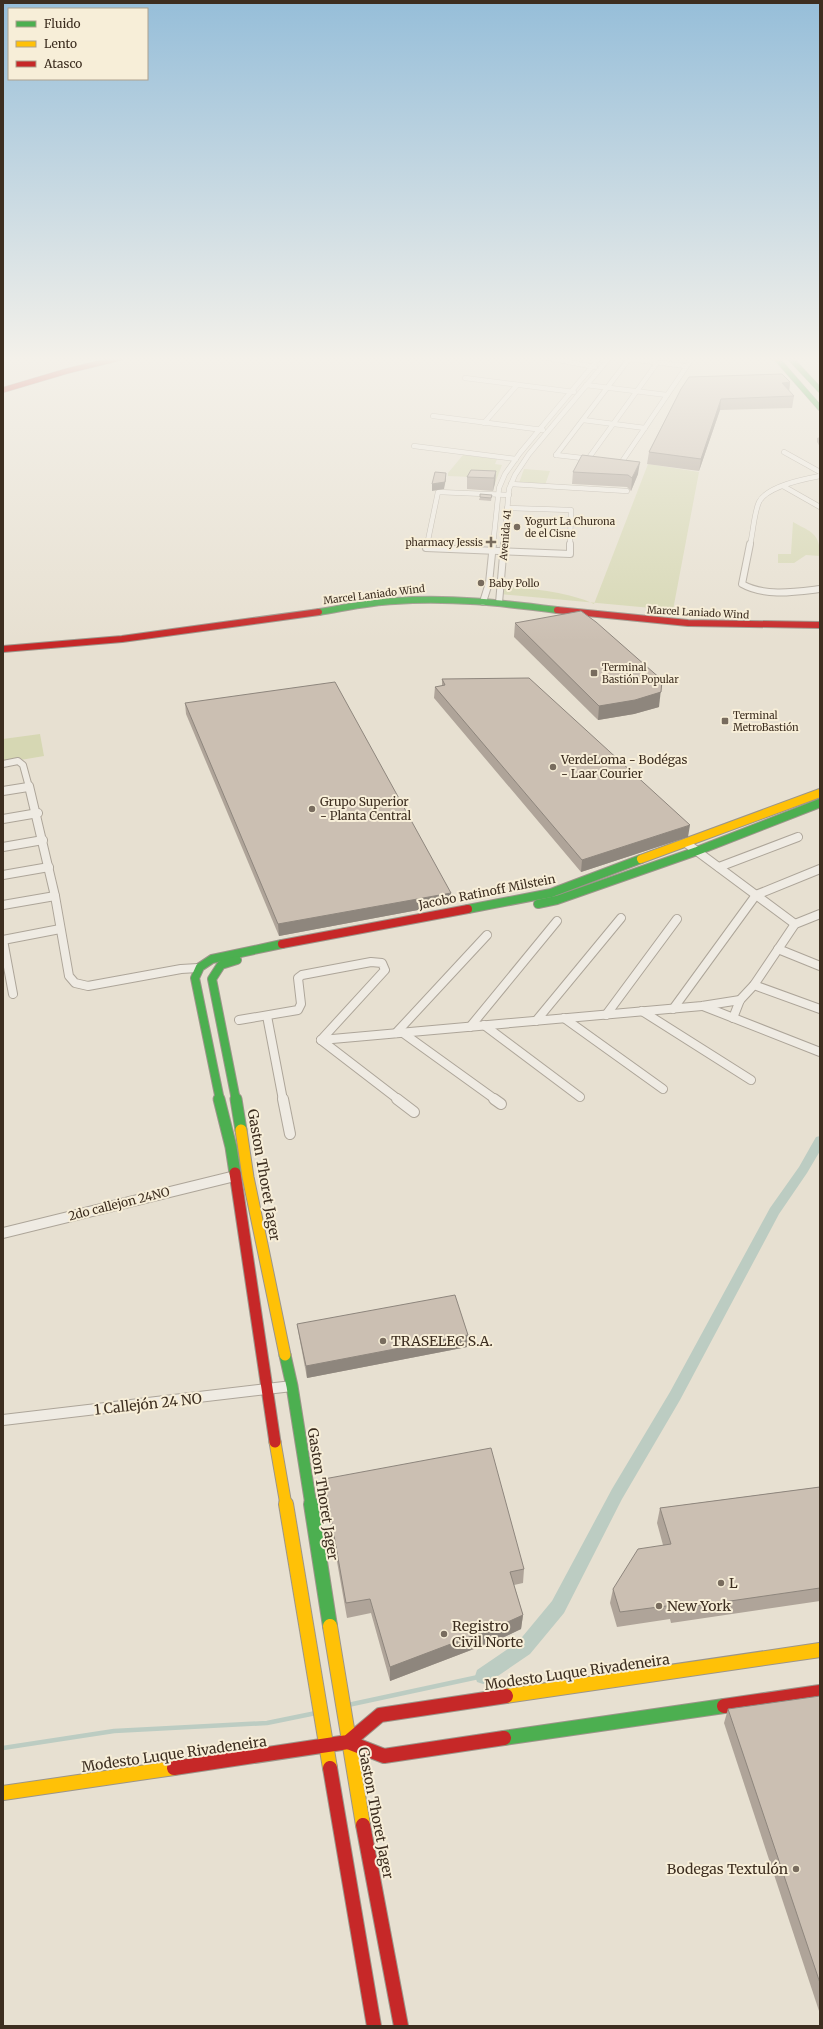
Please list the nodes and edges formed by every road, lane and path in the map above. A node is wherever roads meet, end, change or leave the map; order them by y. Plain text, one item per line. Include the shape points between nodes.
1 (459, 452) edge
2 (522, 452) edge
3 (531, 452) edge
4 (559, 452) edge
5 (593, 452) edge
6 (629, 452) edge
7 (784, 452) dead end
8 (516, 459) junction
9 (588, 459) junction
10 (595, 460) edge
11 (608, 462) edge
12 (820, 472) edge
13 (820, 476) edge
14 (820, 479) edge
15 (512, 484) junction
16 (786, 485) junction
17 (627, 491) dead end
18 (498, 495) junction
19 (508, 495) junction
20 (820, 507) edge
21 (507, 508) junction
22 (492, 550) junction
23 (503, 551) junction
24 (820, 589) edge
25 (484, 599) junction
26 (499, 601) junction
27 (820, 619) edge
28 (820, 624) edge
29 (3, 642) edge
30 (3, 649) edge
31 (3, 764) edge
32 (28, 787) junction
33 (3, 791) edge
34 (820, 793) edge
35 (820, 803) edge
36 (38, 813) junction
37 (3, 819) edge
38 (798, 837) dead end
39 (43, 840) junction
40 (686, 843) junction
41 (3, 847) edge
42 (697, 851) junction
43 (49, 867) junction
44 (719, 867) junction
45 (820, 869) edge
46 (3, 875) edge
47 (756, 895) junction
48 (55, 896) junction
49 (3, 905) edge
50 (820, 914) edge
51 (621, 918) dead end
52 (677, 919) dead end
53 (557, 921) dead end
54 (795, 924) junction
55 (60, 929) junction
56 (378, 930) junction
57 (487, 935) dead end
58 (3, 940) edge
59 (778, 949) junction
60 (820, 966) edge
61 (198, 968) junction
62 (215, 968) joint
63 (754, 985) junction
64 (13, 994) dead end
65 (740, 1000) junction
66 (702, 1006) junction
67 (673, 1009) junction
68 (820, 1009) edge
69 (642, 1011) junction
70 (606, 1015) junction
71 (267, 1016) junction
72 (564, 1018) junction
73 (733, 1018) junction
74 (239, 1020) dead end
75 (536, 1021) junction
76 (484, 1025) junction
77 (470, 1027) junction
78 (399, 1033) junction
79 (320, 1040) junction
80 (820, 1052) edge
81 (751, 1080) dead end
82 (234, 1085) junction
83 (217, 1089) junction
84 (663, 1089) dead end
85 (580, 1097) dead end
86 (501, 1104) dead end
87 (414, 1112) dead end
88 (290, 1134) dead end
89 (235, 1176) junction
90 (3, 1233) edge
91 (292, 1386) junction
92 (266, 1390) junction
93 (3, 1420) edge
94 (820, 1650) edge
95 (820, 1692) edge
96 (348, 1742) junction
97 (326, 1746) junction
98 (3, 1793) edge
99 (374, 2026) edge
100 (402, 2026) edge

1 - 8 street
2 - 8 street, Avenida 41
3 - 15 street, Avenida 41
4 - 9 street via 556,455
5 - 9 street
6 - 11 street via 621,463
7 - 12 street
8 - 18 street, Avenida 41 via 505,474
9 - 10 street
13 - 16 street
14 - 16 street
15 - 17 street
15 - 19 street, Avenida 41
16 - 20 street
16 - 24 street via 769,492 759,502 742,584 747,588 768,591
18 - 19 street
18 - 22 street, Avenida 41
18 - 22 street via 438,492 426,548
19 - 21 street, Avenida 41
21 - 23 street, Avenida 41
21 - 23 street via 571,510 570,554
22 - 23 street
22 - 25 street, Avenida 41
23 - 26 street, Avenida 41
25 - 26 main road, Marcel Laniado Wind
25 - 29 main road, Marcel Laniado Wind via 448,593 416,593 98,636
25 - 30 main road, Marcel Laniado Wind via 402,600 98,642
26 - 27 main road, Marcel Laniado Wind via 712,619
26 - 28 main road, Marcel Laniado Wind via 661,622 764,626
31 - 32 street via 21,762
32 - 33 street
32 - 36 street
34 - 40 main road, Jacobo Ratinoff Milstein
35 - 42 main road, Jacobo Ratinoff Milstein
36 - 37 street
36 - 39 street
38 - 44 street
39 - 41 street
39 - 43 street
40 - 42 street
40 - 56 main road, Jacobo Ratinoff Milstein via 551,893
42 - 44 street
42 - 56 main road, Jacobo Ratinoff Milstein via 556,900
43 - 46 street
43 - 48 street
44 - 47 street
45 - 47 street
47 - 54 street
47 - 67 street
48 - 49 street
48 - 55 street
50 - 54 street
51 - 75 street
52 - 70 street
53 - 77 street
54 - 59 street
55 - 58 street
55 - 61 street via 68,976 75,983 88,986
56 - 61 main road, Jacobo Ratinoff Milstein via 216,957 204,961
56 - 62 main road, Jacobo Ratinoff Milstein via 238,959
57 - 78 street
58 - 64 street
59 - 60 street
59 - 63 street
61 - 83 main road via 195,978
62 - 82 main road, Gaston Thoret Jager via 212,979
63 - 65 street
63 - 68 street
65 - 66 street
65 - 73 street
66 - 67 street
66 - 73 street
67 - 69 street
69 - 70 street
69 - 81 street
70 - 72 street
71 - 74 street
71 - 79 street via 298,1010 301,1004 298,978 302,975 371,962 382,963 385,970
71 - 88 street
72 - 75 street
72 - 84 street
73 - 80 street
75 - 76 street
76 - 77 street
76 - 85 street
77 - 78 street
78 - 79 street
78 - 86 street
79 - 87 street
82 - 83 main road
82 - 91 main road, Gaston Thoret Jager via 248,1177
83 - 89 main road
89 - 90 street, 2do callejon 24NO
89 - 92 main road
91 - 92 street, 1 Callejón 24 NO
91 - 96 main road, Gaston Thoret Jager
92 - 93 street, 1 Callejón 24 NO
92 - 97 main road
94 - 96 main road, Modesto Luque Rivadeneira via 380,1715
95 - 96 main road via 384,1756
96 - 97 main road, Modesto Luque Rivadeneira
96 - 100 main road, Gaston Thoret Jager
97 - 98 main road, Modesto Luque Rivadeneira
97 - 99 main road

